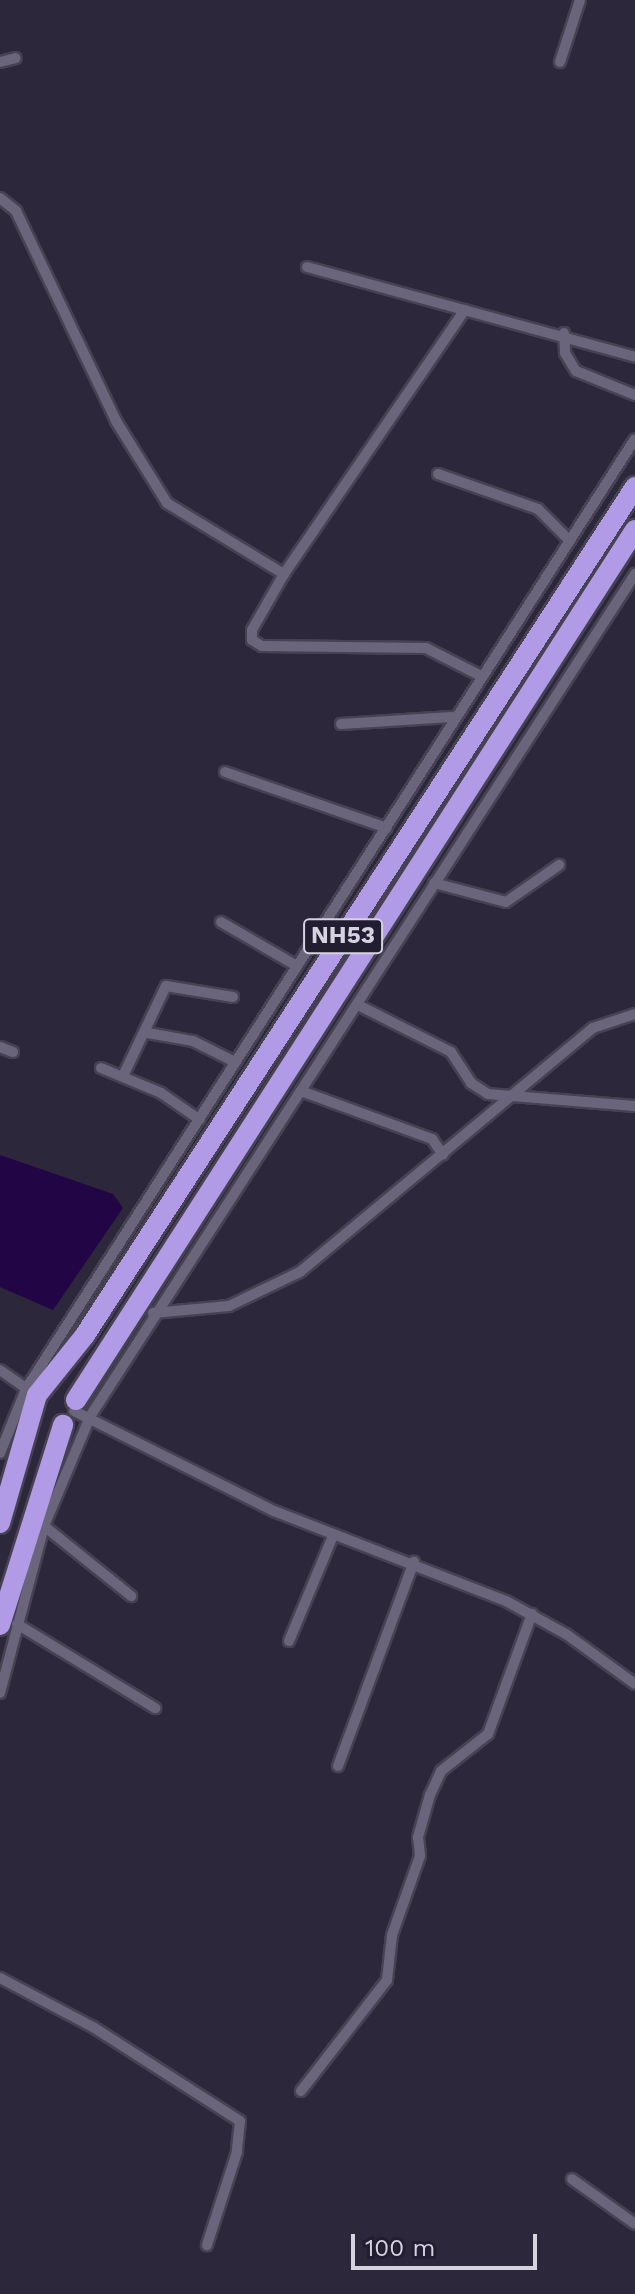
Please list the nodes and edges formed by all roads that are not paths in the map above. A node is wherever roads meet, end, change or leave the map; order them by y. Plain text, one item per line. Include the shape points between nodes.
1 (580, 0) edge
2 (16, 58) dead end
3 (0, 62) edge
4 (560, 62) dead end
5 (0, 198) edge
6 (307, 267) dead end
7 (465, 310) junction
8 (564, 333) junction
9 (635, 357) edge
10 (635, 395) edge
11 (635, 439) edge
12 (438, 474) dead end
13 (635, 487) edge
14 (635, 530) edge
15 (568, 539) junction
16 (284, 574) junction
17 (635, 574) edge
18 (479, 675) junction
19 (452, 717) junction
20 (341, 724) dead end
21 (225, 772) dead end
22 (387, 828) junction
23 (559, 865) dead end
24 (434, 883) junction
25 (221, 922) dead end
26 (297, 966) junction
27 (233, 997) dead end
28 (358, 1005) junction
29 (635, 1014) edge
30 (148, 1033) junction
31 (0, 1047) edge
32 (13, 1052) dead end
33 (235, 1062) junction
34 (101, 1068) dead end
35 (123, 1076) junction
36 (301, 1091) junction
37 (506, 1096) junction
38 (635, 1106) edge
39 (200, 1120) junction
40 (443, 1155) junction
41 (153, 1313) junction
42 (0, 1370) edge
43 (36, 1395) junction
44 (76, 1413) junction
45 (0, 1453) edge
46 (0, 1523) edge
47 (44, 1526) junction
48 (333, 1536) junction
49 (414, 1562) junction
50 (131, 1596) dead end
51 (532, 1614) junction
52 (8, 1625) edge
53 (289, 1641) dead end
54 (635, 1684) edge
55 (0, 1693) edge
56 (155, 1708) dead end
57 (338, 1766) dead end
58 (0, 1978) edge
59 (301, 2091) dead end
60 (572, 2179) dead end
61 (635, 2224) edge
62 (207, 2245) dead end

1 - 4 street
2 - 3 street
5 - 16 street via 16,211 110,408 167,503
6 - 7 street
7 - 8 street
7 - 16 street
8 - 9 street
8 - 10 street via 565,353 576,371
11 - 15 street
12 - 15 street via 538,509
13 - 43 highway, NH53
14 - 44 highway, NH53
15 - 18 street
16 - 18 street via 252,630 252,640 262,646 426,648
17 - 24 street
18 - 19 street
19 - 20 street
19 - 22 street
21 - 22 street
22 - 26 street
23 - 24 street via 506,902
24 - 28 street
25 - 26 street
26 - 33 street
27 - 30 street via 172,983 161,991
28 - 36 street
28 - 37 street via 451,1052 480,1090
29 - 37 street via 593,1028
30 - 33 street via 193,1041
30 - 35 street
31 - 32 street
33 - 39 street
34 - 35 street
35 - 39 street
36 - 40 street via 432,1139
36 - 41 street
37 - 38 street
37 - 40 street
39 - 43 street
40 - 41 street via 358,1230 265,1293 193,1314
41 - 44 street
42 - 43 street
43 - 44 highway via 66,1388
43 - 44 highway via 49,1425
43 - 45 street
43 - 46 highway, NH53
44 - 47 street
44 - 48 street
44 - 52 highway, NH53
47 - 50 street
47 - 52 street
48 - 49 street
48 - 53 street
49 - 51 street
49 - 57 street
51 - 54 street
51 - 59 street via 488,1734 441,1771 430,1795 418,1837 420,1856 392,1935 387,1980
52 - 55 street
52 - 56 street
58 - 62 street via 93,2027 240,2121 237,2152
60 - 61 street

